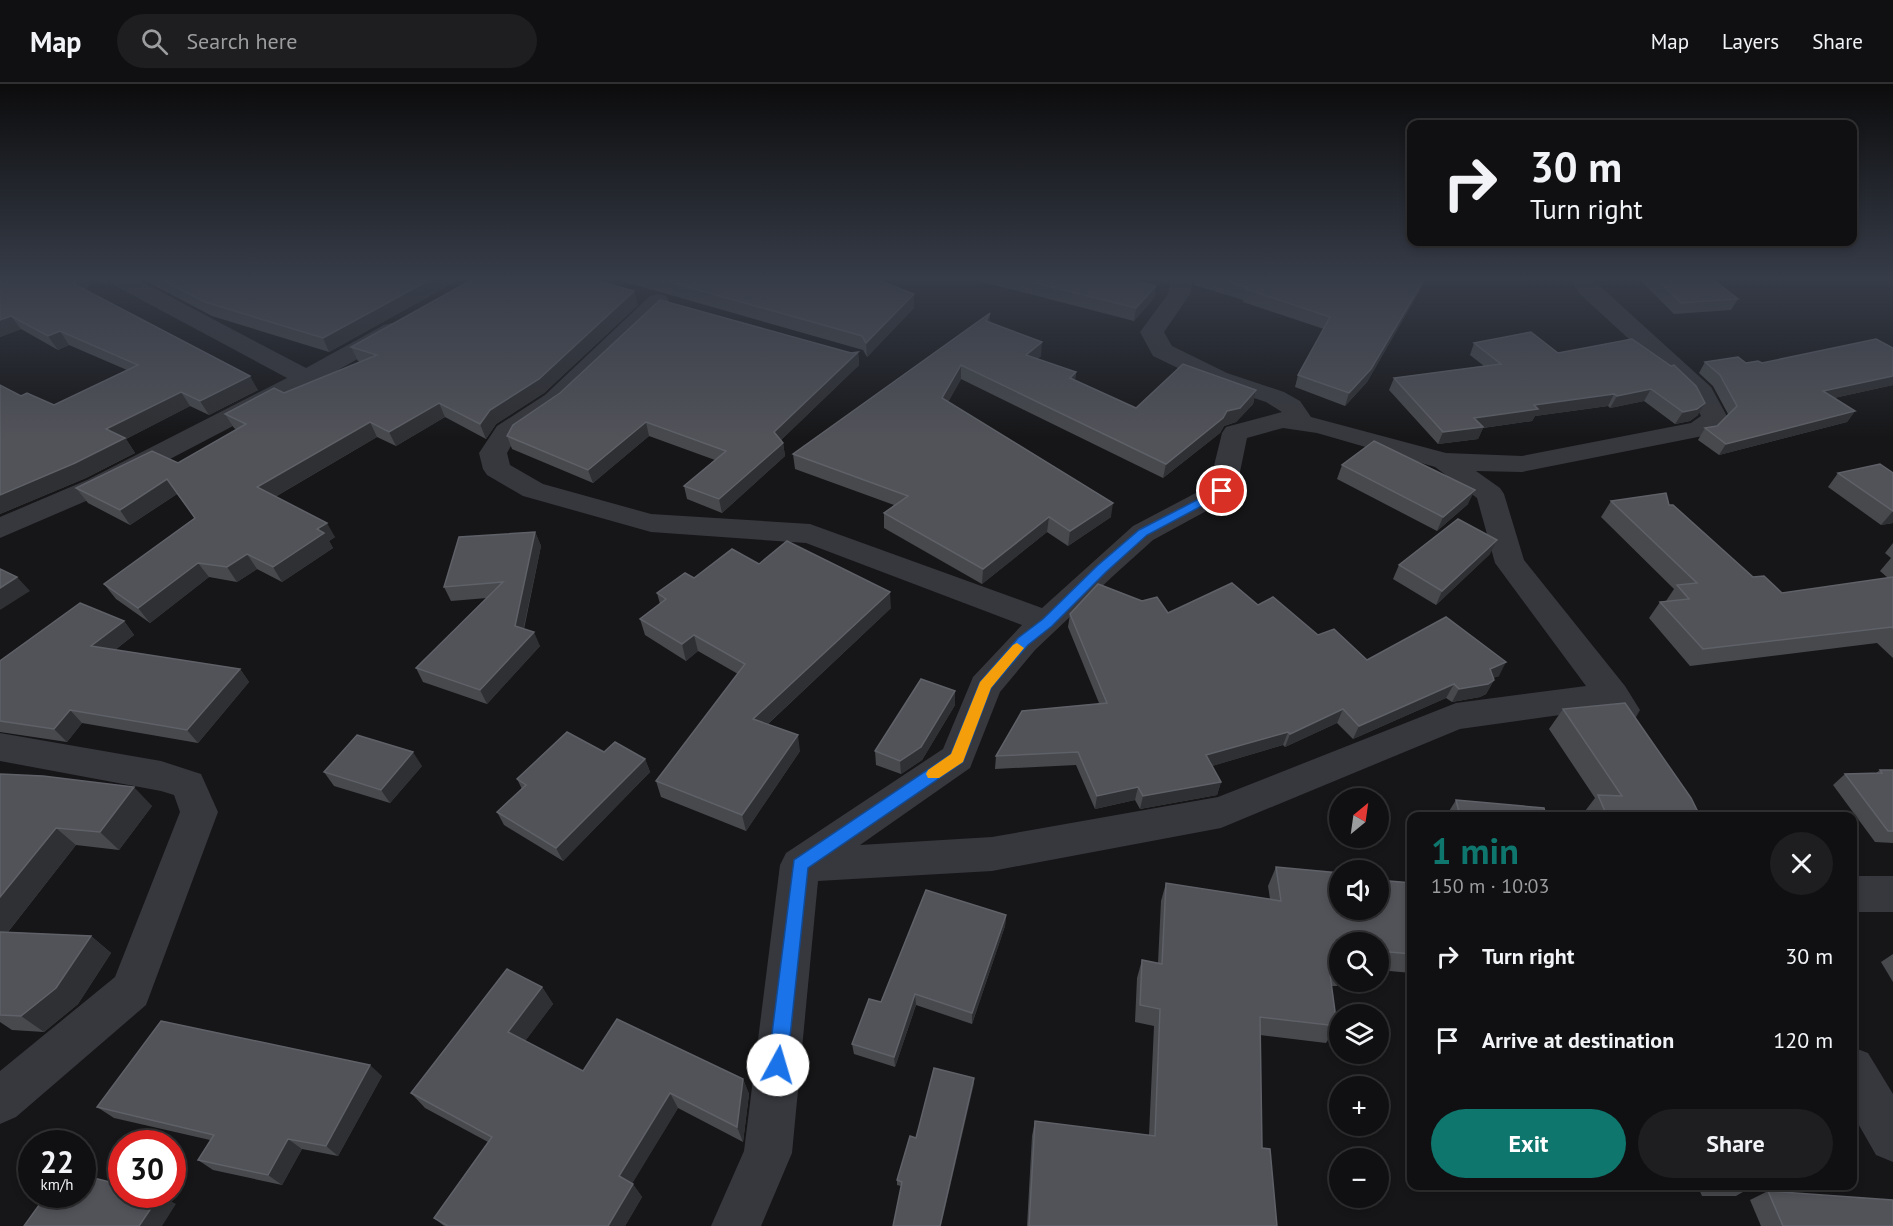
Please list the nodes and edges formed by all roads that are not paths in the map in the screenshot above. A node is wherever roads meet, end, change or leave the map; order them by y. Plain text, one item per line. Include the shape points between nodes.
1 (213, 331) edge
2 (390, 331) edge
3 (626, 331) edge
4 (1152, 331) edge
5 (1635, 331) edge
6 (306, 378) junction
7 (1302, 423) junction
8 (1445, 461) junction
9 (3, 525) edge
10 (1047, 622) junction
11 (1613, 695) junction
12 (1638, 732) edge
13 (0, 747) edge
14 (800, 865) junction
15 (1857, 894) edge
16 (1893, 894) edge
17 (1857, 1077) edge
18 (0, 1101) edge
19 (1893, 1138) edge
20 (736, 1226) edge

1 - 6 street
2 - 6 street
3 - 10 street via 554,400 506,432 493,453 498,469 533,490 651,523 810,534
4 - 7 street via 1162,351 1218,378 1275,397 1291,406
5 - 8 street via 1702,392 1714,418 1699,429 1522,464
6 - 9 street via 97,486
7 - 8 street
7 - 10 street via 1282,420 1235,433 1222,491 1143,533
8 - 11 street via 1490,494 1510,563
10 - 14 street via 1023,642 985,686 957,758
11 - 12 street
11 - 14 street via 1456,716 1221,812 992,854
13 - 18 street via 161,776 188,785 199,812 131,992
14 - 20 street via 768,1153
15 - 16 street
17 - 19 street

